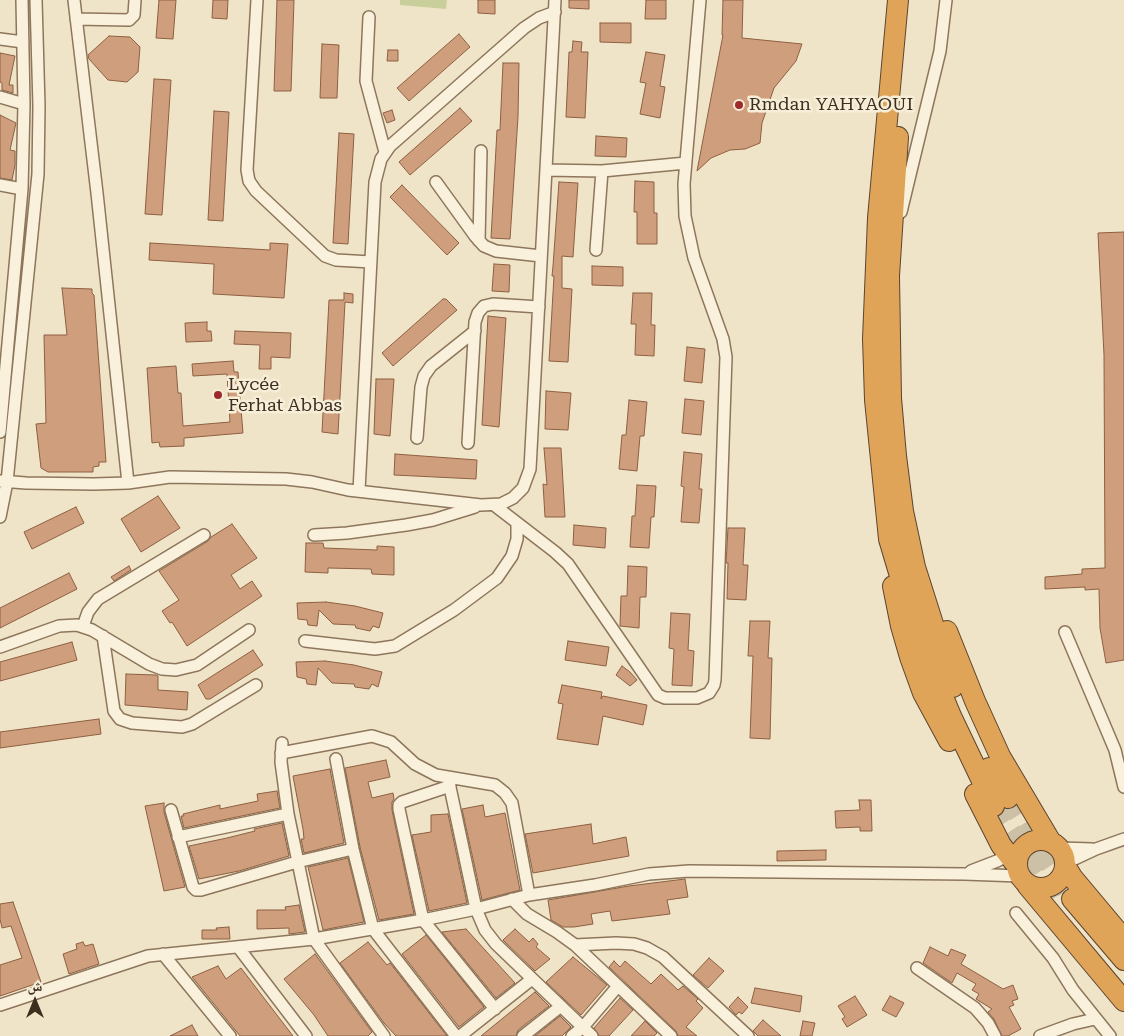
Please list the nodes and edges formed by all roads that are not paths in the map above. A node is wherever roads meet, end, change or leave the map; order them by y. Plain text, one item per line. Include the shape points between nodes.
1 (22, 0) edge
2 (36, 0) edge
3 (74, 0) edge
4 (135, 0) edge
5 (257, 0) edge
6 (700, 0) edge
7 (898, 0) edge
8 (912, 0) edge
9 (946, 0) edge
10 (555, 6) edge
11 (369, 17) dead end
12 (76, 19) junction
13 (0, 38) edge
14 (24, 42) junction
15 (0, 97) edge
16 (24, 104) junction
17 (481, 151) dead end
18 (385, 152) junction
19 (686, 164) junction
20 (546, 170) junction
21 (602, 171) junction
22 (436, 182) dead end
23 (0, 185) edge
24 (22, 189) junction
25 (479, 241) junction
26 (596, 250) dead end
27 (541, 256) junction
28 (891, 257) junction
29 (371, 262) junction
30 (539, 307) junction
31 (475, 331) junction
32 (0, 432) edge
33 (417, 438) dead end
34 (468, 443) dead end
35 (4, 481) edge
36 (128, 483) junction
37 (360, 491) junction
38 (481, 505) junction
39 (494, 505) junction
40 (0, 517) edge
41 (517, 523) junction
42 (314, 534) dead end
43 (204, 535) dead end
44 (898, 538) junction
45 (83, 626) junction
46 (249, 630) dead end
47 (1065, 632) dead end
48 (103, 636) junction
49 (305, 641) dead end
50 (0, 647) edge
51 (256, 685) dead end
52 (336, 759) dead end
53 (449, 782) junction
54 (1124, 787) edge
55 (1001, 802) tunnel mouth
56 (171, 810) dead end
57 (288, 814) junction
58 (178, 837) junction
59 (1124, 839) edge
60 (353, 849) junction
61 (1096, 849) junction
62 (1061, 855) junction
63 (297, 862) junction
64 (1019, 866) junction
65 (964, 874) junction
66 (529, 894) junction
67 (512, 899) junction
68 (476, 909) junction
69 (1016, 913) dead end
70 (423, 920) junction
71 (373, 928) junction
72 (314, 939) junction
73 (1124, 939) edge
74 (575, 945) junction
75 (238, 947) junction
76 (163, 954) junction
77 (1124, 960) edge
78 (917, 968) dead end
79 (532, 979) junction
80 (618, 986) junction
81 (1124, 986) edge
82 (1124, 1001) edge
83 (0, 1005) edge
84 (561, 1006) junction
85 (495, 1009) junction
86 (1095, 1019) junction
87 (583, 1027) junction
88 (379, 1034) edge
89 (230, 1036) edge
90 (306, 1036) edge
91 (458, 1036) edge
92 (523, 1036) edge
93 (572, 1036) edge
94 (592, 1036) edge
95 (671, 1036) edge
96 (748, 1036) edge
97 (995, 1036) edge
98 (1040, 1036) edge
99 (1110, 1036) edge

1 - 14 street
2 - 35 street via 38,174
3 - 12 street
4 - 12 street via 134,15 129,20
5 - 29 street via 249,181 325,256 336,260
6 - 19 street
7 - 44 highway via 878,209 872,339 875,400
8 - 28 highway
9 - 28 street via 940,51
10 - 18 street via 524,28
10 - 20 street
11 - 18 street via 366,81
12 - 36 street
13 - 14 street
14 - 16 street
15 - 16 street
16 - 24 street
17 - 25 street
18 - 29 street via 376,174
19 - 21 street
19 - 41 street via 684,200 690,244 723,339 726,357 715,680 710,693 697,698 658,695 568,564
20 - 21 street
20 - 27 street
21 - 26 street
22 - 25 street
23 - 24 street
24 - 32 street
25 - 27 street via 496,251
27 - 30 street
28 - 44 highway via 891,398 902,511
29 - 37 street
30 - 31 street via 484,306 478,313
30 - 39 street via 528,475 518,493
31 - 33 street via 431,366 424,376
31 - 34 street
35 - 36 street
35 - 40 street
36 - 37 street via 170,477 286,479
37 - 38 street
38 - 39 street
38 - 42 street via 406,525
39 - 41 street
41 - 49 street via 512,556 497,578 454,610 395,646 375,649
43 - 45 street via 98,599
44 - 55 highway via 903,586 936,680 951,716
44 - 62 highway via 921,560 975,701 1000,756
44 - 64 highway via 889,566 901,626 923,693
45 - 48 street
45 - 50 street via 59,626
46 - 48 street via 196,665 176,670 149,664
47 - 54 street via 1115,750
48 - 51 street via 114,711 120,720 182,727
52 - 60 street
53 - 57 street via 406,757 391,742 372,736 282,748
53 - 66 street via 495,785 509,798
53 - 68 street
53 - 70 street via 402,802 399,807
56 - 58 street
57 - 58 street
57 - 63 street
58 - 63 street via 196,890
59 - 61 street
60 - 63 street
60 - 71 street
61 - 62 street
61 - 62 street
62 - 64 highway via 1037,840
62 - 64 highway via 1062,878 1054,886 1043,889
62 - 73 highway via 1072,877
63 - 72 street
64 - 65 street
64 - 65 street
64 - 82 highway
65 - 66 street via 689,871 649,874
66 - 67 street
67 - 68 street
67 - 74 street via 527,914
68 - 70 street
68 - 79 street via 490,938
69 - 86 street via 1053,958
70 - 71 street
70 - 85 street
71 - 72 street
71 - 91 street
72 - 75 street
72 - 88 street
74 - 80 street
74 - 96 street via 634,944 663,957
75 - 76 street
75 - 90 street
76 - 83 street via 134,960
76 - 89 street
77 - 81 highway via 1066,903
78 - 97 street via 975,1008
79 - 84 street
79 - 85 street
80 - 87 street
80 - 95 street
84 - 87 street
84 - 92 street
85 - 91 street
86 - 98 street
86 - 99 street
87 - 93 street
87 - 94 street

